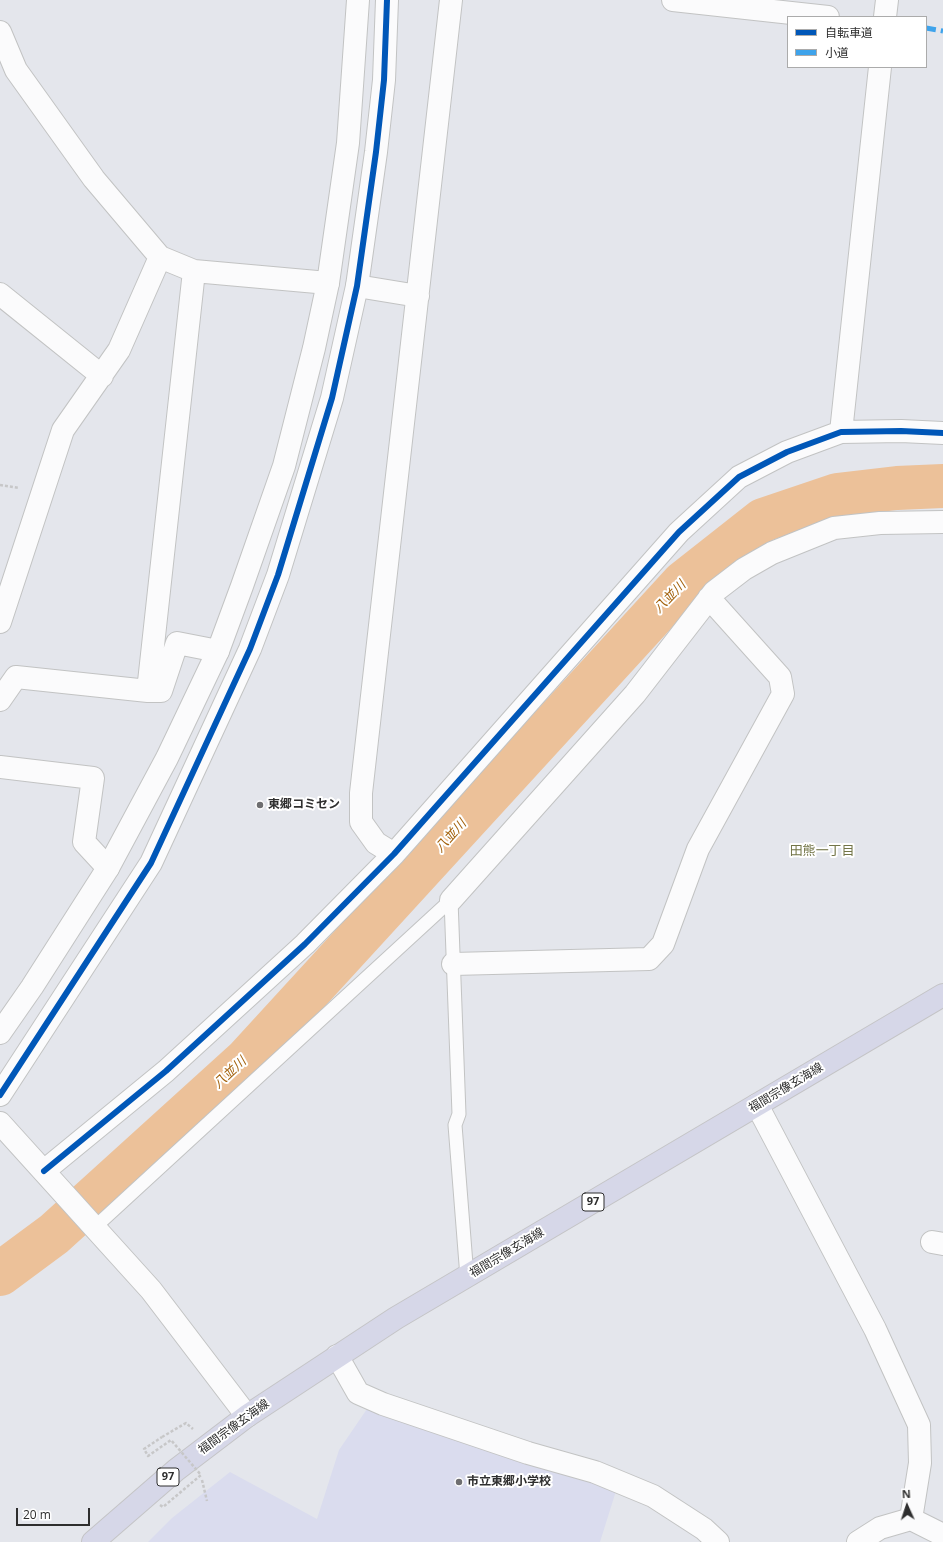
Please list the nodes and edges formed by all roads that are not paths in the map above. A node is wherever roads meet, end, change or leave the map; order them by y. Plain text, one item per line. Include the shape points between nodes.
1 (358, 0) edge
2 (387, 0) edge
3 (451, 0) edge
4 (673, 0) edge
5 (887, 0) edge
6 (819, 16) edge
7 (885, 16) edge
8 (0, 32) edge
9 (880, 68) edge
10 (160, 257) junction
11 (194, 271) junction
12 (328, 283) junction
13 (357, 286) junction
14 (0, 294) edge
15 (418, 296) junction
16 (102, 376) junction
17 (841, 432) junction
18 (943, 434) edge
19 (943, 522) edge
20 (710, 598) junction
21 (0, 622) edge
22 (218, 651) junction
23 (148, 691) junction
24 (0, 700) edge
25 (0, 767) edge
26 (394, 854) junction
27 (108, 868) junction
28 (451, 900) junction
29 (453, 964) junction
30 (943, 995) edge
31 (0, 1033) edge
32 (0, 1095) edge
33 (757, 1105) junction
34 (0, 1123) edge
35 (48, 1176) junction
36 (90, 1222) junction
37 (467, 1277) junction
38 (337, 1356) junction
39 (248, 1416) junction
40 (911, 1519) junction
41 (943, 1535) edge
42 (93, 1542) edge
43 (718, 1542) edge
44 (858, 1542) edge

1 - 12 street via 348,143
2 - 13 street via 384,80
3 - 15 street
4 - 6 street
5 - 7 street
8 - 10 street via 16,70 94,179
9 - 17 street
10 - 11 street
10 - 16 street via 119,350
11 - 12 street
11 - 23 street
12 - 22 street via 284,466
13 - 15 street
13 - 32 street via 328,413 278,575 250,648 151,863
14 - 16 street
15 - 26 street via 361,793 361,822 376,843
16 - 21 street via 63,430
17 - 18 street via 901,431
17 - 26 street via 787,452 739,477 679,532
19 - 20 street via 880,522 834,528 772,553 744,569
20 - 28 street via 635,694
20 - 29 street via 780,677 783,694 698,849 663,944 649,959
22 - 23 street via 177,643 161,691
22 - 27 street via 167,758
23 - 24 street via 16,677
25 - 27 street via 93,778 84,842
26 - 35 street via 304,944
27 - 31 street
28 - 29 lane
28 - 36 lane
29 - 37 lane via 460,1114 455,1125
30 - 33 main road, 福間宗像玄海線 / 97
33 - 37 main road, 福間宗像玄海線 / 97
33 - 40 street via 875,1329 919,1425 920,1463
34 - 35 street
35 - 36 street
36 - 39 street via 151,1290
37 - 38 main road, 福間宗像玄海線 / 97
38 - 39 main road, 福間宗像玄海線 / 97
38 - 43 street via 358,1393 383,1404 528,1453 595,1472 653,1496 704,1529
39 - 42 main road, 福間宗像玄海線 / 97 via 176,1470
40 - 41 street
40 - 44 street via 880,1528

